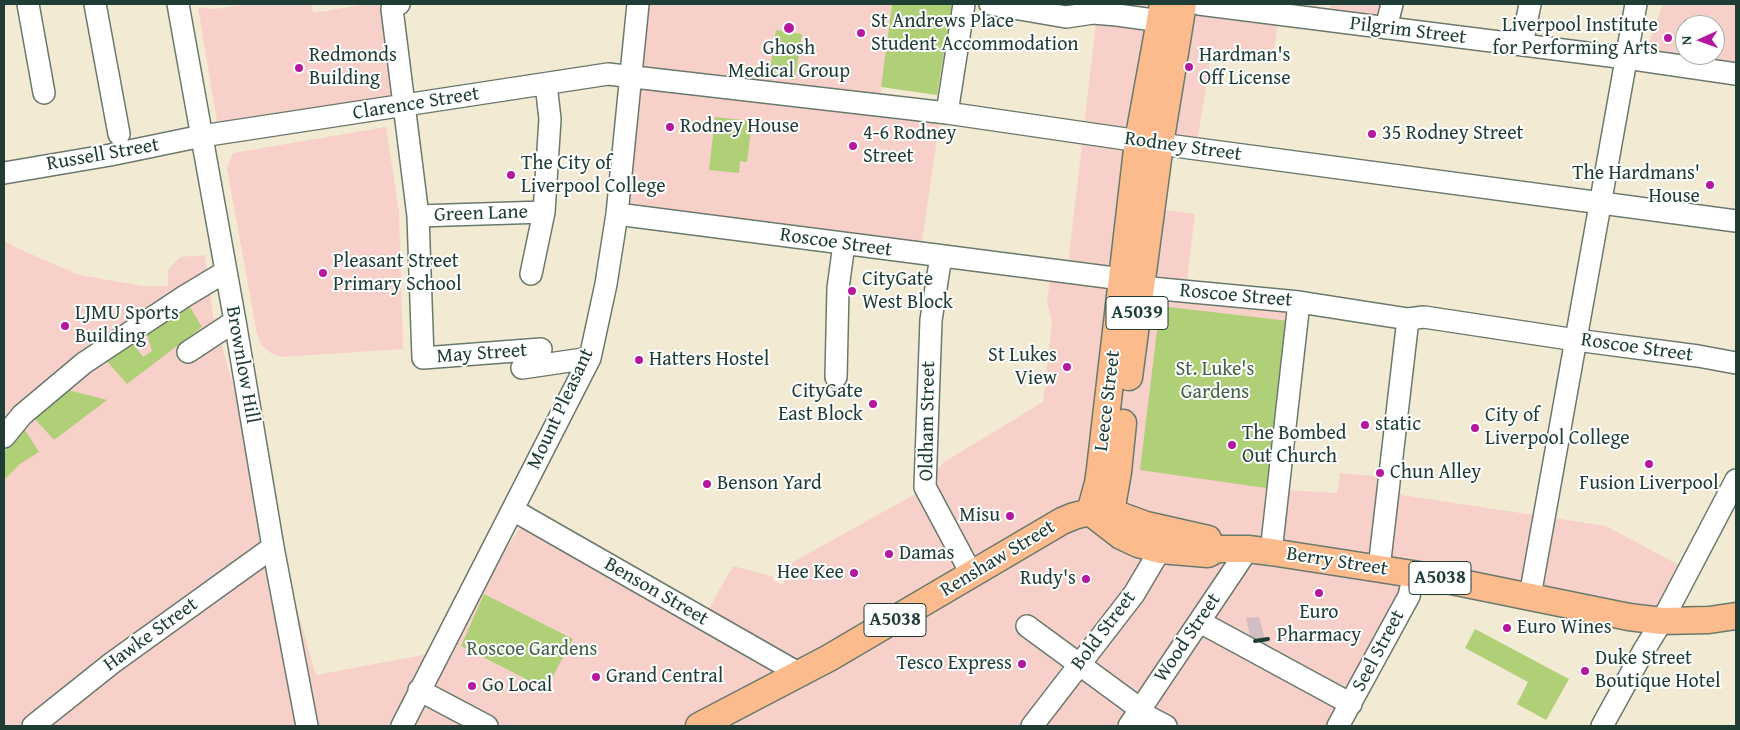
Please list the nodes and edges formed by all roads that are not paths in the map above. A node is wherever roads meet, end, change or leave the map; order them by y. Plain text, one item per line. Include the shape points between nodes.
1 (28, 4) edge
2 (95, 4) edge
3 (178, 4) edge
4 (638, 4) edge
5 (964, 4) edge
6 (990, 4) edge
7 (1182, 4) edge
8 (1199, 4) edge
9 (1392, 4) edge
10 (1530, 4) edge
11 (1636, 4) edge
12 (396, 5) edge
13 (1162, 12) edge
14 (1386, 28) junction
15 (1522, 46) junction
16 (1626, 58) junction
17 (1736, 74) edge
18 (630, 75) junction
19 (546, 84) junction
20 (44, 93) dead end
21 (404, 105) junction
22 (947, 113) junction
23 (119, 134) dead end
24 (202, 136) junction
25 (1149, 142) junction
26 (4, 173) edge
27 (1601, 202) junction
28 (544, 212) junction
29 (618, 214) junction
30 (418, 216) junction
31 (1736, 221) edge
32 (844, 244) junction
33 (941, 256) junction
34 (225, 272) junction
35 (531, 274) dead end
36 (1131, 283) junction
37 (1299, 302) junction
38 (1408, 319) junction
39 (235, 321) junction
40 (1576, 340) junction
41 (541, 350) dead end
42 (188, 352) dead end
43 (590, 358) junction
44 (1736, 363) edge
45 (522, 368) dead end
46 (836, 377) dead end
47 (4, 437) edge
48 (1736, 480) edge
49 (513, 510) junction
50 (1101, 512) junction
51 (1159, 539) junction
52 (272, 547) junction
53 (1260, 550) junction
54 (1379, 568) junction
55 (1414, 574) junction
56 (972, 575) junction
57 (1530, 596) junction
58 (1736, 616) edge
59 (1662, 621) junction
60 (1200, 622) junction
61 (1028, 626) dead end
62 (1080, 664) junction
63 (800, 674) junction
64 (419, 690) junction
65 (1351, 704) junction
66 (1134, 718) edge
67 (33, 726) edge
68 (307, 726) edge
69 (402, 726) edge
70 (486, 726) edge
71 (702, 726) edge
72 (1032, 726) edge
73 (1166, 726) edge
74 (1338, 726) edge
75 (1602, 726) edge

1 - 20 street
2 - 23 street
3 - 24 street, Brownlow Hill
4 - 18 street, Mount Pleasant
5 - 22 street
6 - 13 street via 1066,17 1093,13
7 - 13 street
7 - 25 main road, A5039
8 - 14 street, Pilgrim Street
9 - 14 street
10 - 15 street
11 - 16 street
12 - 21 street
13 - 25 main road, A5039
14 - 15 street, Pilgrim Street
15 - 16 street, Pilgrim Street
16 - 17 street, Pilgrim Street
16 - 27 street
18 - 19 street, Clarence Street via 608,74
18 - 22 street, Rodney Street
18 - 29 street, Mount Pleasant
19 - 21 street, Clarence Street
19 - 28 street, Green Lane via 550,119
21 - 24 street, Clarence Street
21 - 30 street
22 - 25 street, Rodney Street
24 - 26 street, Russell Street
24 - 34 street, Brownlow Hill
25 - 27 street, Rodney Street
25 - 36 main road, Leece Street / A5039
27 - 31 street, Rodney Street
27 - 40 street
28 - 30 street, Green Lane
28 - 35 street, Green Lane
29 - 32 street, Roscoe Street
29 - 43 street, Mount Pleasant
30 - 41 street, May Street via 423,358
32 - 33 street, Roscoe Street
32 - 46 street via 838,288
33 - 36 street, Roscoe Street
33 - 56 street, Oldham Street via 931,320 925,487
34 - 39 street, Brownlow Hill
34 - 47 street via 84,362 22,415
36 - 37 street, Roscoe Street
36 - 50 main road, Leece Street / A5039 via 1099,476
37 - 38 street, Roscoe Street
37 - 53 street
38 - 40 street, Roscoe Street via 1424,317
38 - 54 street
39 - 42 street
39 - 52 street, Brownlow Hill
40 - 44 street, Roscoe Street
40 - 57 street
43 - 45 street
43 - 49 street, Mount Pleasant
48 - 59 street
49 - 63 street, Benson Street
49 - 64 street, Mount Pleasant
50 - 51 main road, Berry Street / A5038 via 1121,536 1138,544
50 - 56 main road, Renshaw Street / A5038 via 1062,521
51 - 53 main road, Berry Street / A5038 via 1208,554 1217,549
51 - 62 street, Bold Street via 1134,594
52 - 67 street, Hawke Street via 112,662
52 - 68 street, Brownlow Hill
53 - 54 main road, Berry Street / A5038
53 - 60 street, Wood Street
54 - 55 main road, Berry Street / A5038
55 - 57 main road, Berry Street / A5038
55 - 65 street, Seel Street via 1409,596
56 - 63 main road, Renshaw Street / A5038
57 - 59 main road, Berry Street / A5038
58 - 59 main road, A5038
59 - 75 street
60 - 65 street
60 - 66 street, Wood Street
61 - 62 street
62 - 66 street
62 - 72 street, Bold Street
63 - 71 main road, Renshaw Street / A5038
64 - 69 street, Mount Pleasant
64 - 70 street
65 - 74 street, Seel Street
66 - 73 street via 1147,716

